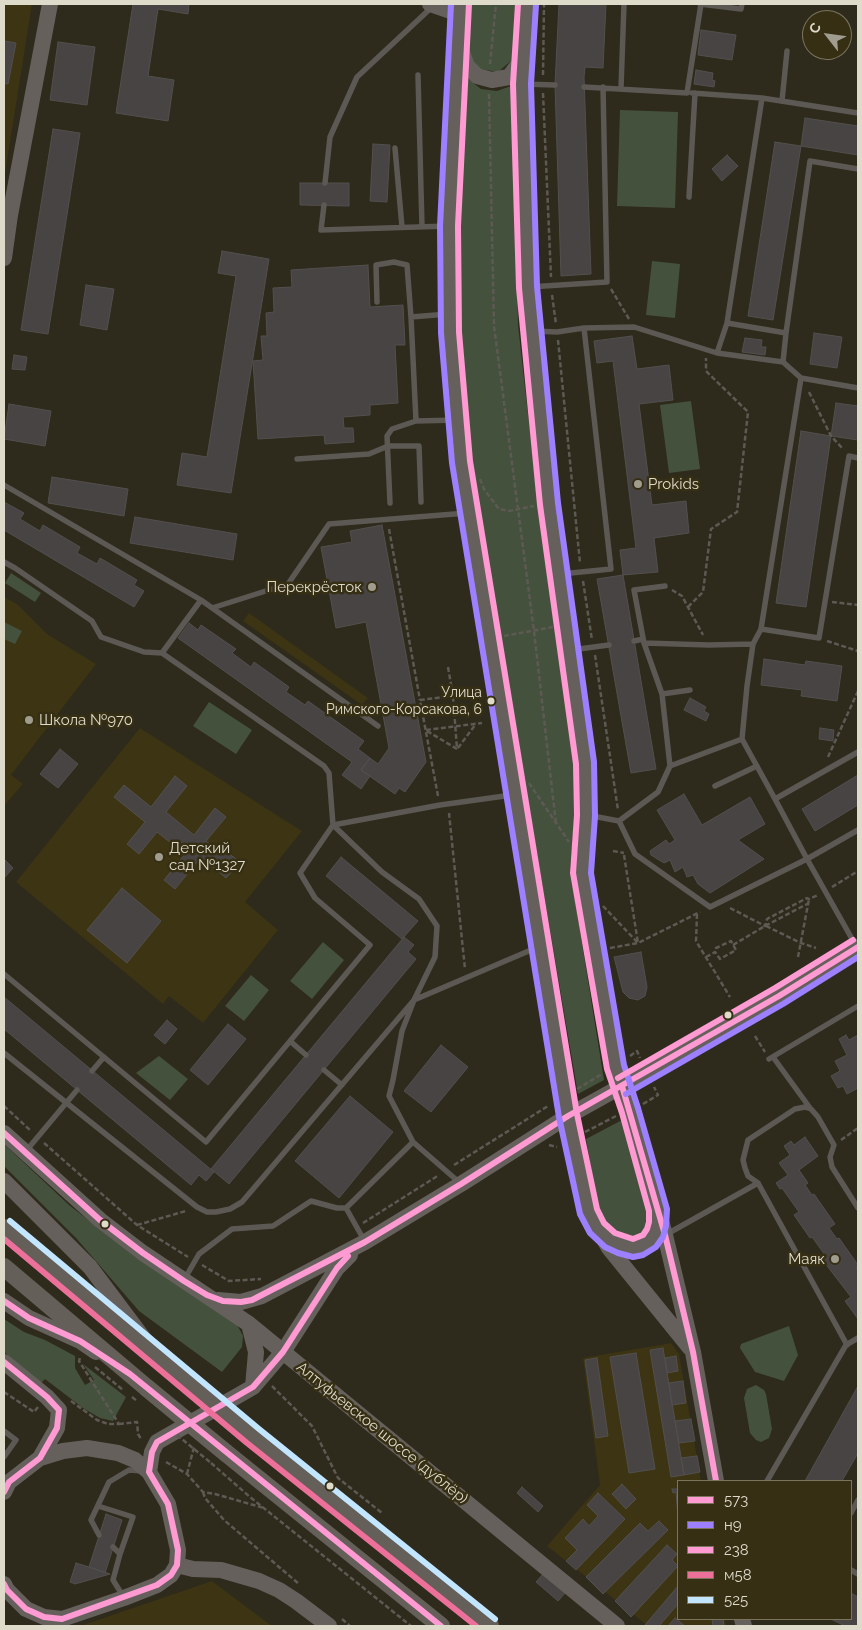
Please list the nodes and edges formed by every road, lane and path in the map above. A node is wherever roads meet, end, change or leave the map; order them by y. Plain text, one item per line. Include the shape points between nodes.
1 (50, 4) edge
2 (434, 4) edge
3 (496, 4) edge
4 (527, 4) edge
5 (544, 4) edge
6 (624, 4) edge
7 (701, 4) edge
8 (742, 4) edge
9 (459, 9) edge
10 (458, 43) junction
11 (787, 51) dead end
12 (523, 58) junction
13 (418, 75) dead end
14 (488, 79) junction
15 (522, 84) junction
16 (542, 84) junction
17 (555, 85) dead end
18 (584, 87) dead end
19 (603, 87) junction
20 (621, 88) junction
21 (687, 93) junction
22 (695, 93) junction
23 (762, 98) junction
24 (782, 101) junction
25 (858, 113) edge
26 (395, 148) dead end
27 (858, 169) edge
28 (325, 183) dead end
29 (689, 196) dead end
30 (324, 205) dead end
31 (449, 226) junction
32 (402, 227) junction
33 (422, 227) junction
34 (4, 258) edge
35 (607, 282) junction
36 (551, 286) junction
37 (528, 287) junction
38 (377, 302) dead end
39 (450, 314) junction
40 (411, 317) junction
41 (727, 323) junction
42 (634, 327) junction
43 (584, 328) junction
44 (531, 331) junction
45 (558, 332) junction
46 (786, 333) junction
47 (707, 350) junction
48 (717, 353) junction
49 (783, 362) junction
50 (801, 378) junction
51 (858, 388) edge
52 (457, 420) junction
53 (416, 421) junction
54 (388, 446) junction
55 (849, 456) junction
56 (858, 458) edge
57 (297, 459) dead end
58 (478, 475) dead end
59 (4, 485) edge
60 (421, 502) dead end
61 (390, 503) dead end
62 (538, 504) dead end
63 (518, 510) junction
64 (469, 513) junction
65 (387, 519) junction
66 (4, 562) edge
67 (581, 572) junction
68 (559, 575) junction
69 (665, 586) joint
70 (201, 600) junction
71 (825, 601) junction
72 (858, 605) edge
73 (688, 607) junction
74 (212, 608) junction
75 (556, 626) dead end
76 (760, 628) junction
77 (534, 631) junction
78 (500, 637) dead end
79 (819, 638) junction
80 (634, 641) dead end
81 (644, 641) junction
82 (753, 644) junction
83 (609, 645) dead end
84 (709, 645) junction
85 (594, 647) junction
86 (569, 650) junction
87 (858, 651) edge
88 (162, 653) junction
89 (448, 667) dead end
90 (690, 690) dead end
91 (858, 691) edge
92 (477, 693) dead end
93 (662, 694) junction
94 (453, 696) junction
95 (420, 700) junction
96 (482, 723) dead end
97 (475, 725) junction
98 (378, 726) dead end
99 (455, 727) junction
100 (426, 730) junction
101 (742, 740) junction
102 (457, 749) junction
103 (858, 752) edge
104 (670, 766) junction
105 (757, 766) junction
106 (821, 775) junction
107 (527, 781) dead end
108 (714, 786) dead end
109 (514, 794) junction
110 (775, 799) junction
111 (448, 804) junction
112 (440, 805) junction
113 (586, 815) junction
114 (619, 821) junction
115 (556, 824) junction
116 (333, 825) junction
117 (858, 830) edge
118 (572, 845) dead end
119 (623, 845) dead end
120 (807, 859) junction
121 (858, 871) edge
122 (825, 891) junction
123 (809, 899) junction
124 (720, 903) junction
125 (601, 904) dead end
126 (809, 904) junction
127 (710, 907) junction
128 (697, 914) junction
129 (765, 926) junction
130 (638, 943) junction
131 (801, 943) junction
132 (734, 945) junction
133 (539, 947) junction
134 (858, 947) edge
135 (610, 948) dead end
136 (816, 948) dead end
137 (715, 952) junction
138 (706, 957) junction
139 (798, 957) dead end
140 (4, 974) edge
141 (466, 978) junction
142 (730, 996) dead end
143 (414, 1000) junction
144 (858, 1006) edge
145 (755, 1036) dead end
146 (290, 1041) junction
147 (4, 1053) edge
148 (306, 1055) dead end
149 (630, 1056) dead end
150 (104, 1057) junction
151 (640, 1058) dead end
152 (771, 1058) junction
153 (324, 1070) dead end
154 (92, 1071) dead end
155 (603, 1074) dead end
156 (342, 1085) junction
157 (622, 1086) junction
158 (654, 1086) dead end
159 (577, 1089) dead end
160 (77, 1090) dead end
161 (66, 1102) junction
162 (4, 1106) edge
163 (548, 1106) dead end
164 (639, 1106) dead end
165 (811, 1110) junction
166 (620, 1114) dead end
167 (568, 1116) junction
168 (858, 1128) edge
169 (584, 1132) dead end
170 (4, 1133) edge
171 (38, 1137) junction
172 (413, 1142) junction
173 (548, 1144) dead end
174 (834, 1145) junction
175 (557, 1147) dead end
176 (25, 1152) junction
177 (446, 1170) junction
178 (4, 1181) edge
179 (758, 1183) junction
180 (462, 1184) junction
181 (197, 1208) junction
182 (346, 1208) junction
183 (858, 1208) edge
184 (658, 1210) junction
185 (137, 1225) junction
186 (357, 1227) junction
187 (4, 1228) edge
188 (597, 1228) junction
189 (665, 1235) junction
190 (365, 1242) junction
191 (196, 1261) junction
192 (4, 1267) edge
193 (266, 1279) dead end
194 (184, 1281) junction
195 (207, 1295) junction
196 (4, 1301) edge
197 (249, 1324) junction
198 (858, 1338) edge
199 (847, 1345) junction
200 (283, 1352) junction
201 (693, 1352) junction
202 (157, 1357) junction
203 (84, 1360) dead end
204 (4, 1362) edge
205 (89, 1363) dead end
206 (130, 1374) junction
207 (271, 1385) dead end
208 (253, 1386) junction
209 (125, 1391) dead end
210 (4, 1392) edge
211 (67, 1398) dead end
212 (40, 1404) dead end
213 (119, 1424) junction
214 (4, 1431) edge
215 (142, 1440) dead end
216 (198, 1440) dead end
217 (4, 1458) edge
218 (40, 1458) junction
219 (164, 1461) dead end
220 (211, 1463) dead end
221 (149, 1472) junction
222 (186, 1474) junction
223 (716, 1480) edge
224 (767, 1480) edge
225 (4, 1492) edge
226 (203, 1492) junction
227 (858, 1500) edge
228 (98, 1506) junction
229 (265, 1509) junction
230 (852, 1511) edge
231 (382, 1514) dead end
232 (99, 1535) dead end
233 (113, 1547) dead end
234 (120, 1554) junction
235 (177, 1564) junction
236 (4, 1584) edge
237 (300, 1585) dead end
238 (124, 1598) junction
239 (332, 1620) edge
240 (350, 1626) edge
241 (411, 1626) edge
242 (441, 1626) edge
243 (490, 1626) edge
244 (617, 1626) edge

1 - 34 street
2 - 9 street
2 - 28 lane via 357,77 330,137
3 - 14 path
4 - 12 street
5 - 16 path
6 - 20 lane
7 - 8 lane via 741,9
7 - 21 lane
9 - 10 street
10 - 14 street via 467,66 477,76
10 - 31 street
11 - 24 lane
12 - 14 street via 509,77
12 - 15 street
13 - 33 lane
14 - 63 path via 494,326
15 - 16 lane
15 - 37 street
16 - 17 lane
16 - 36 path
18 - 19 lane
19 - 20 lane
19 - 35 lane
20 - 21 lane
21 - 22 lane
22 - 23 lane
22 - 29 lane
23 - 24 lane
23 - 41 lane
24 - 25 lane
26 - 32 lane
27 - 46 lane via 810,161
30 - 32 lane via 321,230
31 - 33 lane
31 - 39 street
32 - 33 lane
35 - 36 lane
35 - 42 path
36 - 37 lane
36 - 45 path
37 - 44 street
38 - 40 lane via 376,265 394,262 407,265
39 - 40 lane
39 - 52 street
40 - 53 lane
41 - 46 lane
41 - 48 lane
42 - 43 lane
42 - 47 lane
43 - 45 lane
43 - 67 lane via 611,569
44 - 45 lane
44 - 68 street
45 - 67 path
46 - 49 lane
47 - 48 lane
47 - 73 path via 706,371 748,412 737,512 711,529 704,592
48 - 49 lane
49 - 50 lane
50 - 51 lane
50 - 55 path via 831,436
50 - 76 lane
52 - 53 lane
52 - 64 street
53 - 54 lane via 392,429 387,436
54 - 57 lane via 369,454
54 - 60 lane via 418,446
54 - 61 lane
55 - 56 lane
55 - 71 lane
58 - 63 path via 499,508
59 - 70 lane
62 - 63 path
63 - 77 path
64 - 65 lane
64 - 109 street
65 - 74 lane via 329,524 288,584
65 - 95 path
66 - 88 lane via 92,621 101,637 144,652
67 - 68 lane
67 - 85 path
68 - 86 street
69 - 73 path via 682,596
69 - 81 lane via 634,590
70 - 74 lane
70 - 88 lane
71 - 72 path
71 - 79 lane
73 - 84 path
74 - 98 lane
75 - 77 path
76 - 79 lane
76 - 82 lane
77 - 78 path
77 - 115 path
79 - 87 path
80 - 81 lane
81 - 84 lane
81 - 93 lane
82 - 84 lane
82 - 101 lane
83 - 85 lane
85 - 86 lane
85 - 114 path
86 - 113 street via 585,763
88 - 116 lane via 324,766 329,773
89 - 94 path
90 - 93 lane
91 - 106 path
92 - 94 path
93 - 104 lane
94 - 95 path
94 - 99 path
95 - 100 path
96 - 97 path
97 - 99 path
97 - 102 path
99 - 100 path
99 - 102 path
100 - 102 path
100 - 112 path
101 - 104 lane
101 - 105 lane
103 - 106 lane
104 - 114 lane via 658,792
105 - 108 lane
105 - 110 lane
106 - 110 lane
107 - 115 path
109 - 111 lane
109 - 133 street
110 - 120 lane
111 - 112 lane
111 - 141 path
112 - 116 lane
113 - 114 lane
113 - 157 street via 582,873 615,1066
114 - 127 lane via 634,854
115 - 118 path
116 - 143 lane via 382,872 419,899 438,926 435,956
116 - 146 lane via 300,873 314,898 370,944
117 - 120 lane
119 - 130 path
120 - 122 lane
120 - 124 lane
121 - 122 path
122 - 123 path
122 - 134 lane
123 - 126 path
123 - 129 path via 766,919
124 - 127 lane
124 - 129 path
125 - 130 path
126 - 129 path
126 - 131 path
127 - 128 path
128 - 130 path
128 - 138 path via 696,941
129 - 131 path
129 - 132 path
130 - 135 path
131 - 136 path
131 - 139 path
132 - 137 path via 731,941 716,948
132 - 137 path via 736,950 720,960
133 - 141 lane
133 - 167 street
134 - 157 street
137 - 138 path
138 - 142 path
140 - 150 lane
141 - 143 lane
143 - 156 lane
143 - 172 lane via 402,1031 389,1096
144 - 152 lane
145 - 152 path
146 - 148 lane
146 - 150 lane via 206,1142
147 - 161 lane
149 - 151 path via 637,1051
150 - 154 lane
152 - 165 lane
153 - 156 lane
155 - 159 path
156 - 181 lane via 242,1202 216,1212
157 - 167 street
157 - 184 street
158 - 164 path via 658,1095
160 - 161 lane
161 - 171 lane
161 - 181 lane
162 - 171 path
163 - 177 path
165 - 174 lane
165 - 179 lane via 805,1107 795,1109 748,1140 745,1168 748,1176
166 - 169 path
167 - 180 street
167 - 188 street via 589,1212
168 - 174 path
170 - 176 street, Алтуфьевское шоссе (дублёр)
171 - 176 lane
171 - 185 path
172 - 177 lane
172 - 182 lane
173 - 175 path
174 - 183 lane via 830,1157 832,1167
176 - 194 street, Алтуфьевское шоссе (дублёр) via 100,1220
177 - 180 lane
177 - 186 path
178 - 202 street via 90,1267
179 - 189 lane
179 - 199 lane
180 - 190 street
181 - 185 path
182 - 186 lane
182 - 191 lane via 311,1202 273,1226 232,1229 199,1254
184 - 188 street via 655,1233 640,1247 621,1246
184 - 189 street
185 - 191 path
186 - 190 lane
187 - 202 main road
188 - 201 street via 609,1248
189 - 201 street
190 - 195 street via 252,1300 232,1302
190 - 200 street via 337,1268
191 - 193 path via 229,1281
191 - 194 lane
192 - 206 main road
194 - 195 street, Алтуфьевское шоссе (дублёр)
195 - 197 street, Алтуфьевское шоссе (дублёр)
196 - 206 street via 29,1318 80,1341
197 - 200 street, Алтуфьевское шоссе (дублёр)
197 - 208 street via 256,1352
198 - 199 lane
199 - 224 lane
200 - 208 street
200 - 244 street, Алтуфьевское шоссе (дублёр)
201 - 223 street
202 - 243 main road, bridge
203 - 213 path via 80,1358 79,1361
204 - 218 street via 47,1396 59,1410 57,1428
205 - 209 path
206 - 242 main road, bridge
207 - 231 path via 312,1426 338,1478
208 - 221 street via 157,1442
210 - 212 path via 34,1412
211 - 213 path via 97,1420
213 - 215 path via 137,1422
214 - 217 lane via 16,1440
216 - 222 path via 191,1452
218 - 221 street via 87,1448 118,1453 135,1460
218 - 225 street via 9,1482
219 - 222 path
220 - 229 path
221 - 228 lane via 129,1470 109,1482
221 - 235 street via 168,1504 178,1550
222 - 226 path
226 - 229 path
226 - 237 path via 224,1520
227 - 230 lane
228 - 232 lane via 91,1520
228 - 234 lane via 133,1517
229 - 241 path
233 - 234 lane
234 - 238 lane via 113,1580
235 - 238 street via 171,1575 157,1585
235 - 239 street via 193,1569 221,1570 259,1581
236 - 238 street via 26,1609 44,1618 62,1619
239 - 240 path

